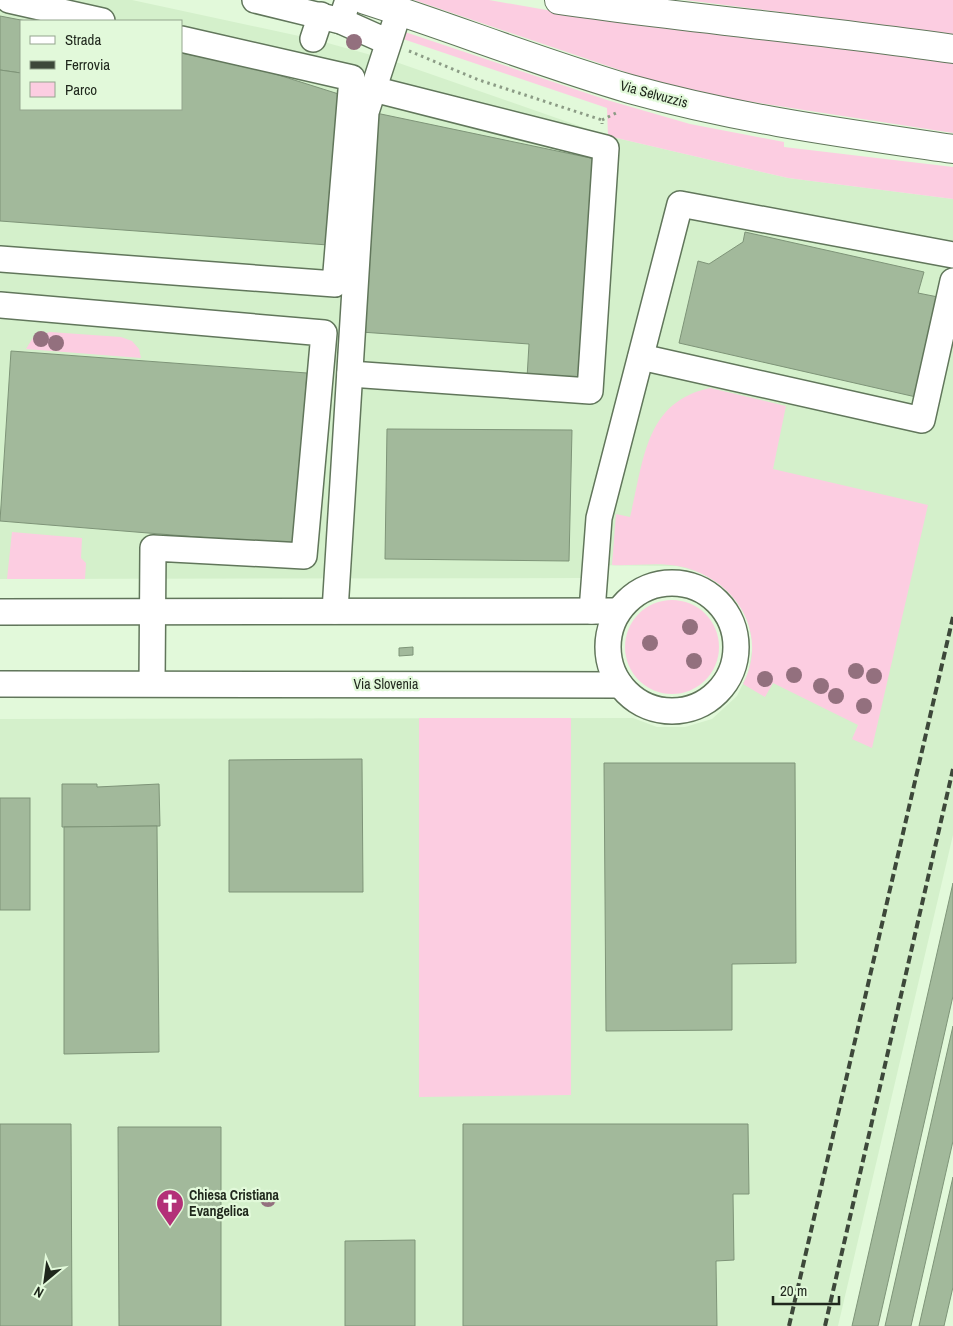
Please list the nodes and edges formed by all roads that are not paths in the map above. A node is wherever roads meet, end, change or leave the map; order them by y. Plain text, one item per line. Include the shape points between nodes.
1 (9, 0) edge
2 (256, 0) edge
3 (365, 0) edge
4 (559, 0) edge
5 (399, 11) junction
6 (337, 12) edge
7 (98, 20) edge
8 (182, 39) edge
9 (313, 40) dead end
10 (388, 42) junction
11 (953, 49) edge
12 (373, 89) junction
13 (953, 149) edge
14 (953, 255) edge
15 (0, 260) edge
16 (953, 281) edge
17 (0, 305) edge
18 (641, 357) junction
19 (350, 374) junction
20 (335, 611) junction
21 (592, 611) junction
22 (617, 611) junction
23 (0, 612) edge
24 (152, 612) junction
25 (0, 684) edge
26 (152, 684) junction
27 (620, 685) junction

1 - 7 street
2 - 6 street
3 - 5 main road, Via Selvuzzis
4 - 11 main road
5 - 10 street
5 - 13 main road, Via Selvuzzis via 629,88 706,108 780,124
6 - 9 street
6 - 10 street
8 - 15 street via 352,78 335,284
10 - 12 street
12 - 19 street via 366,112
12 - 19 street via 606,148 590,391
14 - 18 street via 680,204
16 - 18 street via 922,420
17 - 24 street via 324,334 304,556 153,548
18 - 21 street via 599,518
19 - 20 street
20 - 21 street
20 - 24 street
21 - 22 street
22 - 27 street via 609,629 607,649 611,668
22 - 27 street via 632,595 651,585 673,582 694,586 713,597 727,613 735,634 736,656 729,676 716,694 698,706 677,711 656,709 635,700
23 - 24 street
24 - 26 street
25 - 26 street, Via Slovenia
26 - 27 street, Via Slovenia

